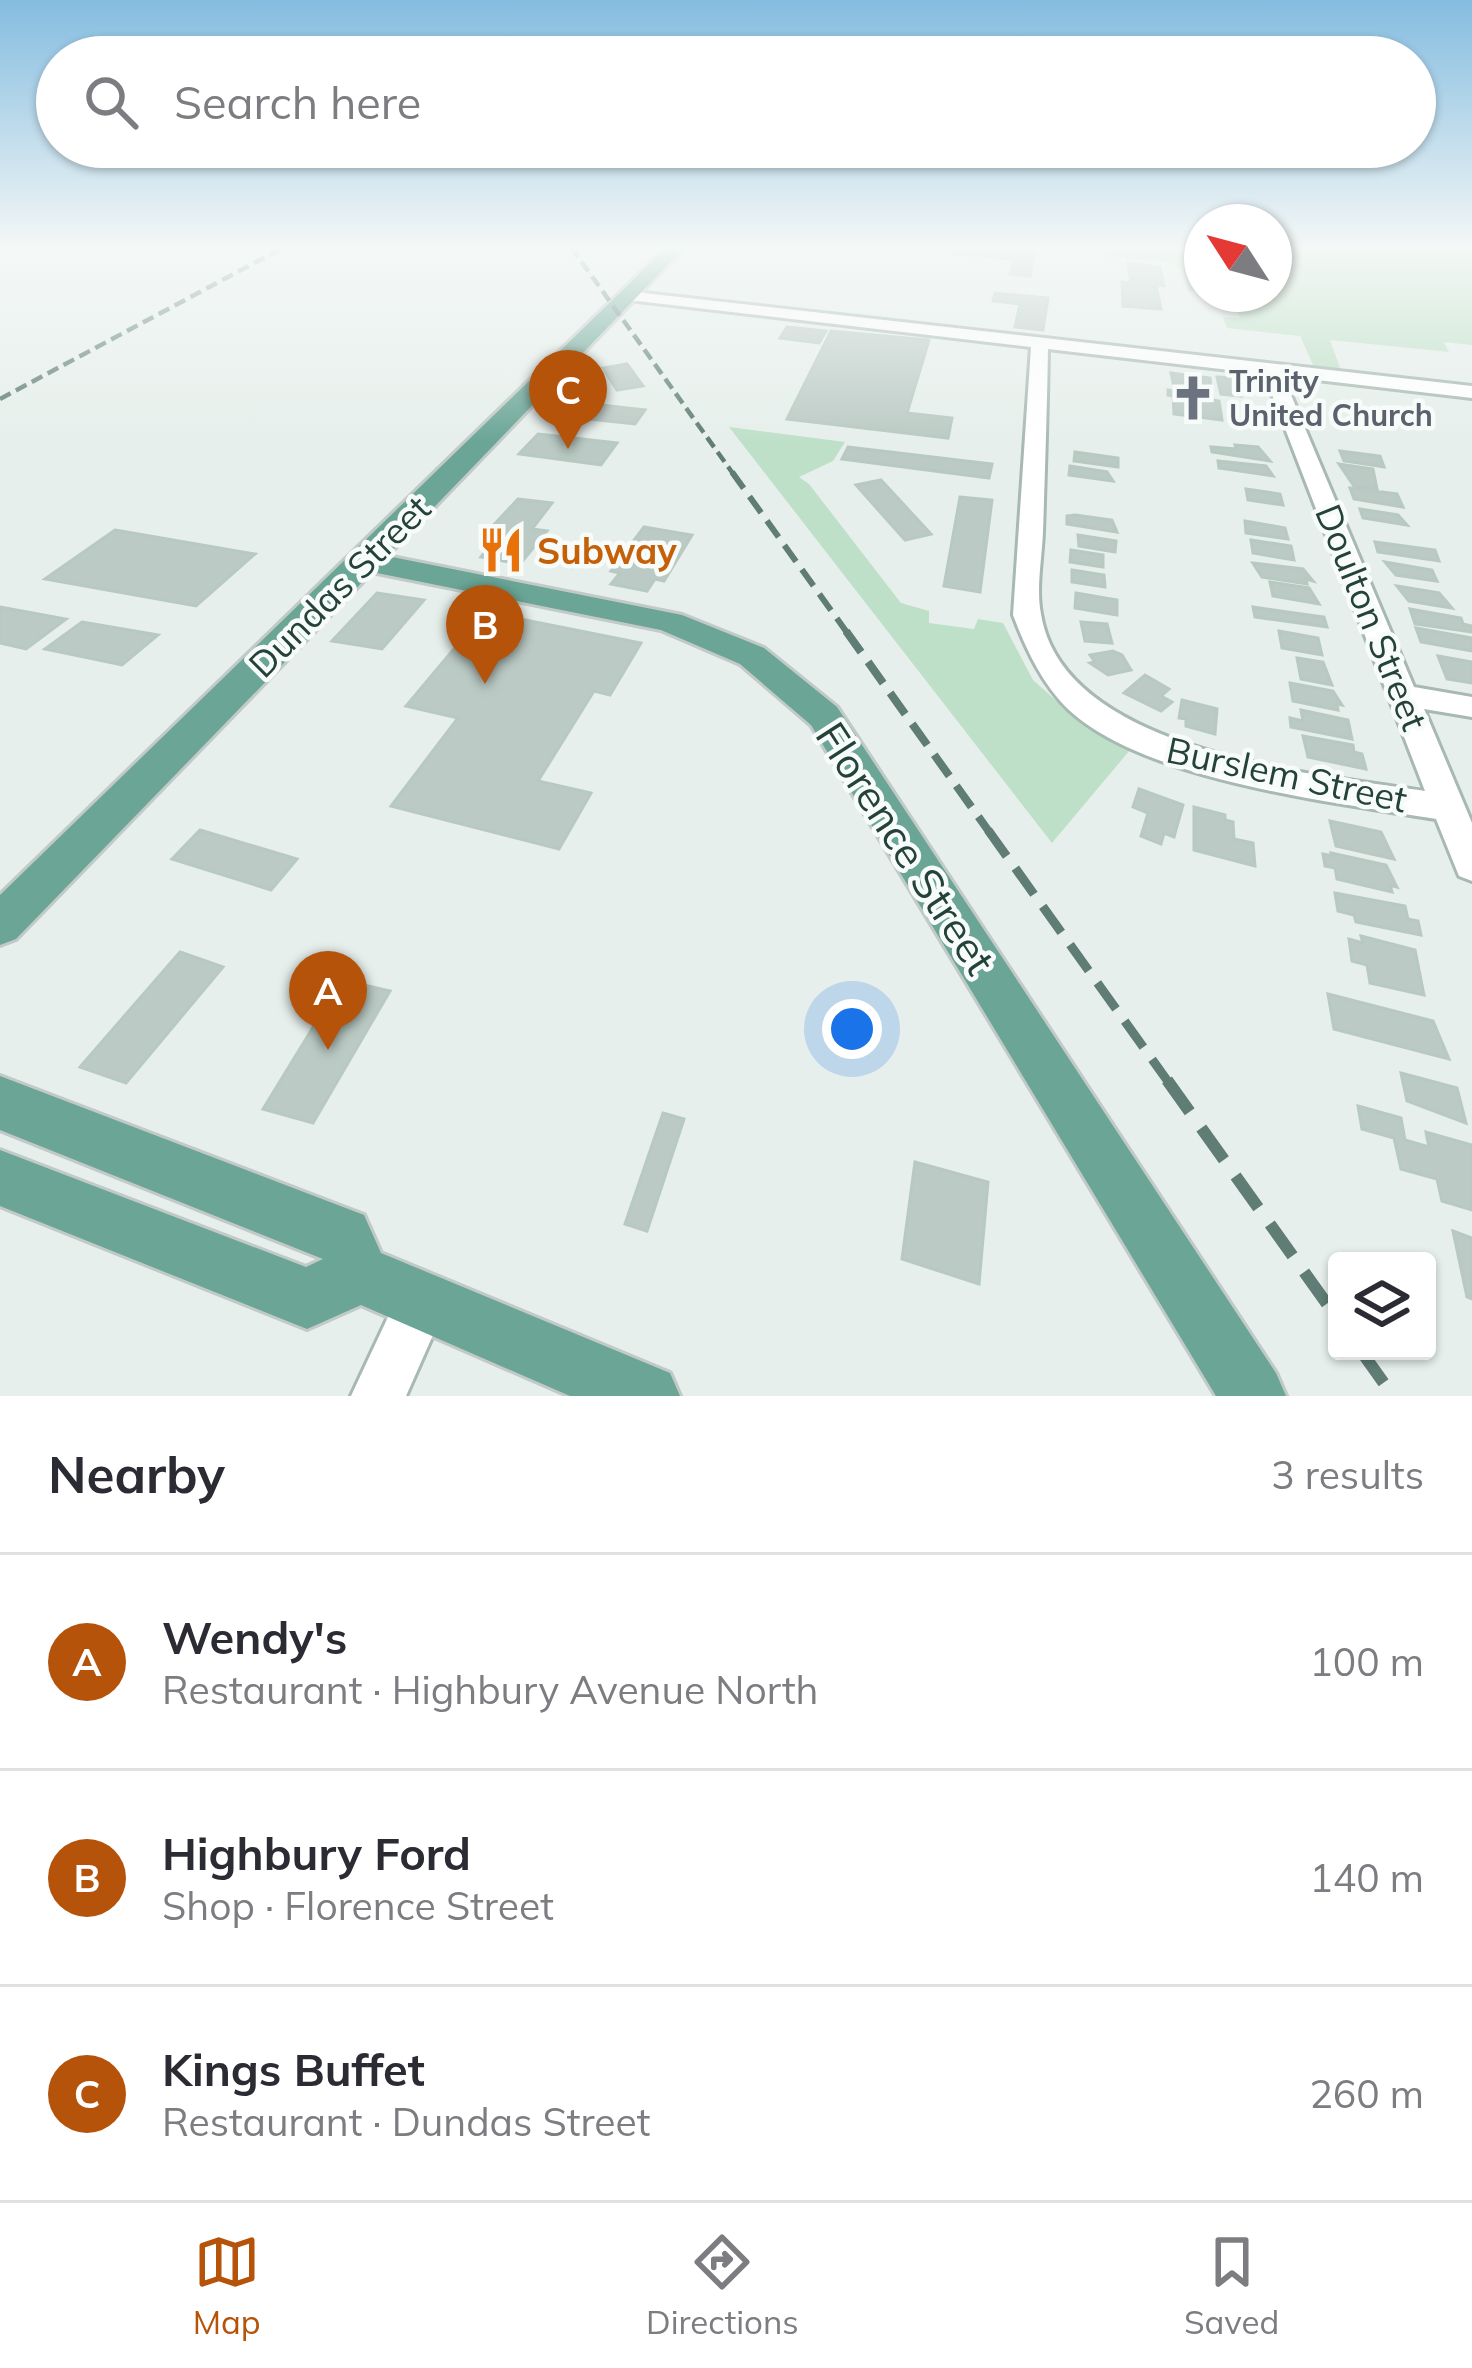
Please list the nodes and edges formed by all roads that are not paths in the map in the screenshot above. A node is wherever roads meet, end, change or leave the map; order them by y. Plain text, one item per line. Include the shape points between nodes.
1 (610, 312) edge
2 (768, 312) edge
3 (1040, 343) junction
4 (1271, 369) junction
5 (1472, 392) edge
6 (364, 561) junction
7 (1404, 695) junction
8 (1472, 707) edge
9 (1450, 808) junction
10 (1472, 866) edge
11 (0, 925) edge
12 (0, 1103) edge
13 (0, 1178) edge
14 (361, 1274) junction
15 (422, 1300) junction
16 (379, 1396) edge
17 (647, 1396) edge
18 (1253, 1396) edge

1 - 6 main road, Dundas Street
2 - 3 street
3 - 4 street
3 - 9 street, Burslem Street via 1027,615 1042,656 1083,706 1144,743 1219,765
4 - 5 street
4 - 7 street, Doulton Street
6 - 11 main road, Dundas Street
6 - 18 main road, Florence Street via 670,622 752,656 824,716
7 - 8 street
7 - 9 street, Doulton Street
9 - 10 street, Doulton Street
12 - 14 main road via 343,1236
13 - 14 main road via 307,1298
14 - 15 main road
15 - 16 street
15 - 17 main road

